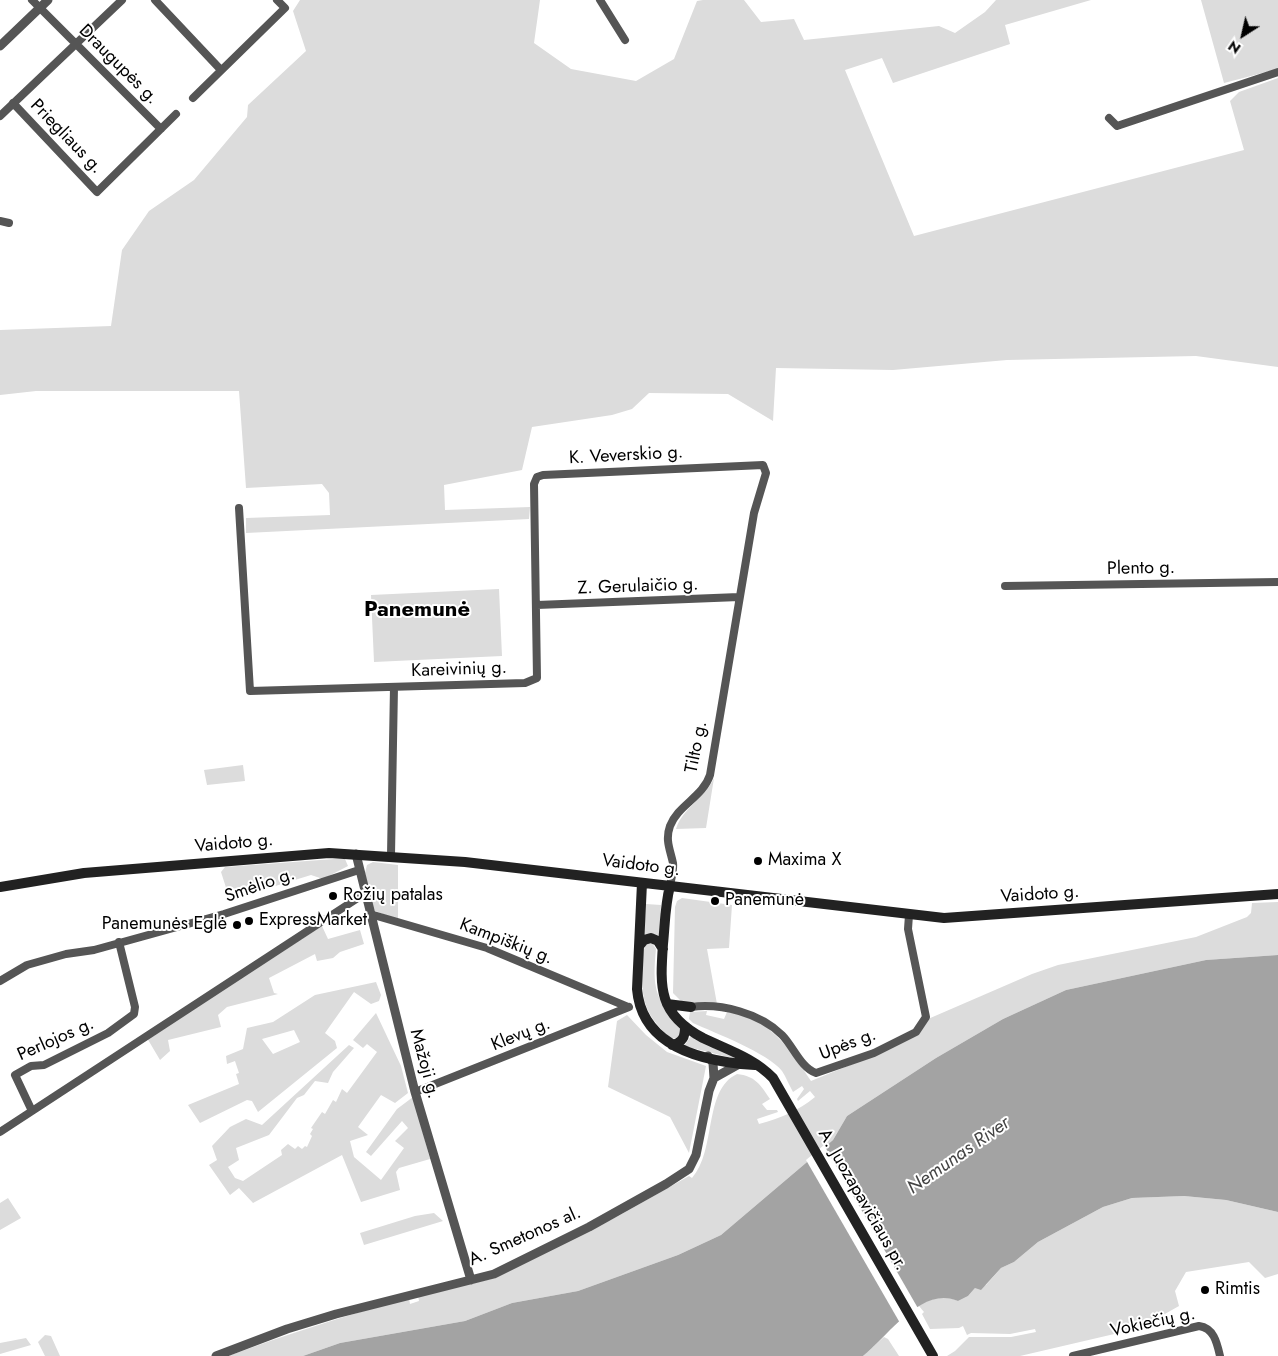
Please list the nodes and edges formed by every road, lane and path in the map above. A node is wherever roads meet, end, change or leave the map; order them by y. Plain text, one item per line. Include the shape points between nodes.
1 (32, 0) edge
2 (48, 0) edge
3 (122, 0) edge
4 (155, 0) edge
5 (277, 0) edge
6 (600, 0) edge
7 (40, 8) junction
8 (625, 40) dead end
9 (75, 43) junction
10 (0, 46) edge
11 (221, 70) junction
12 (1278, 72) edge
13 (193, 98) dead end
14 (13, 104) junction
15 (176, 114) dead end
16 (0, 116) edge
17 (1109, 118) dead end
18 (161, 129) junction
19 (0, 220) edge
20 (9, 223) dead end
21 (762, 465) joint
22 (239, 508) dead end
23 (534, 523) joint
24 (1278, 582) edge
25 (1005, 586) dead end
26 (739, 597) junction
27 (537, 605) junction
28 (394, 687) junction
29 (356, 854) junction
30 (391, 855) junction
31 (358, 870) junction
32 (642, 883) junction
33 (670, 886) junction
34 (0, 888) edge
35 (364, 894) junction
36 (1278, 894) edge
37 (370, 914) junction
38 (909, 915) junction
39 (119, 942) junction
40 (639, 946) junction
41 (663, 949) junction
42 (0, 981) edge
43 (668, 1004) junction
44 (633, 1006) junction
45 (691, 1007) junction
46 (683, 1025) junction
47 (672, 1045) junction
48 (730, 1049) joint
49 (708, 1056) junction
50 (739, 1064) junction
51 (758, 1066) junction
52 (714, 1078) junction
53 (414, 1092) junction
54 (32, 1111) junction
55 (0, 1132) edge
56 (471, 1280) junction
57 (931, 1353) edge
58 (216, 1356) edge
59 (1074, 1356) edge
60 (1220, 1356) edge

1 - 7 street, Draugupės g.
2 - 7 street
3 - 9 street
4 - 11 street
5 - 11 street via 285,8
6 - 8 street
7 - 9 street, Draugupės g.
7 - 10 street
9 - 14 street
9 - 18 street, Draugupės g.
11 - 13 street
12 - 17 street via 1117,126
14 - 16 street
14 - 18 street, Priegliaus g. via 97,192
15 - 18 street
19 - 20 street
21 - 23 street, K. Veverskio g. via 543,475 537,477 534,484
21 - 26 street, Tilto g. via 766,473 754,512
22 - 28 street via 250,691
23 - 27 street, Kareivinių g.
24 - 25 street, Plento g.
26 - 27 street, Z. Gerulaičio g.
26 - 33 street, Tilto g. via 710,775 701,792 675,817 668,834 668,852 673,865
27 - 28 street, Kareivinių g. via 537,678 525,683
28 - 30 street, Kareivinių g.
29 - 30 main road, Vaidoto g.
29 - 31 street, Mažoji g.
29 - 34 main road, Vaidoto g. via 330,853 102,871
30 - 32 main road, Vaidoto g.
31 - 35 street, Mažoji g.
31 - 39 street, Smėlio g. via 224,914
32 - 33 main road, Vaidoto g.
32 - 40 main road
33 - 38 main road, Vaidoto g.
33 - 41 main road, Tilto g.
35 - 37 street, Mažoji g.
35 - 54 street
36 - 38 main road, Vaidoto g. via 970,918
37 - 44 street, Kampiškių g. via 486,948
37 - 53 street, Mažoji g.
38 - 45 street, Upės g. via 908,929 926,1017 916,1032 874,1053 816,1073 807,1068 782,1035 760,1020 732,1009
39 - 42 street, Smėlio g. via 27,965
39 - 54 street, Perlojos g. via 134,1014 108,1034 44,1065 30,1066 15,1075
40 - 41 main road via 651,938 658,941
40 - 44 main road
41 - 43 main road, Tilto g. via 661,987
43 - 45 main road
43 - 46 main road, Tilto g.
44 - 47 main road via 657,1034
44 - 53 street, Klevų g.
45 - 46 main road via 684,1013
46 - 47 main road via 684,1038
46 - 48 main road, Tilto g.
47 - 49 main road
48 - 51 main road, A. Juozapavičiaus pr.
49 - 50 main road
49 - 52 street via 713,1063
50 - 51 main road
50 - 52 street
51 - 57 main road, A. Juozapavičiaus pr. via 773,1078
52 - 56 street, A. Smetonos al. via 696,1156 685,1172 590,1227 501,1270
53 - 56 street, Mažoji g.
54 - 55 street
56 - 58 street, A. Smetonos al. via 336,1314
59 - 60 street, Vokiečių g. via 1199,1326 1208,1328 1213,1334

